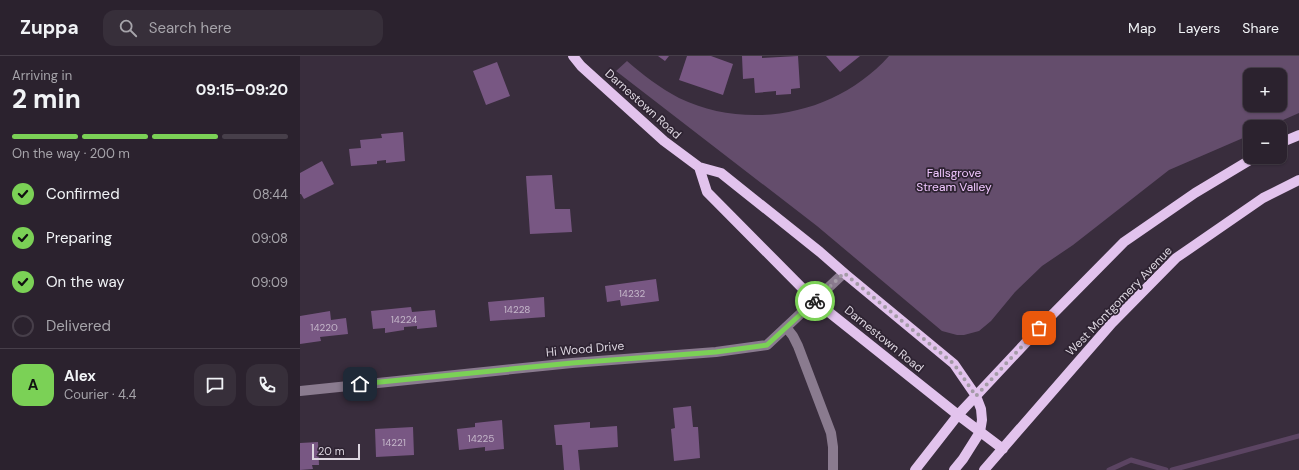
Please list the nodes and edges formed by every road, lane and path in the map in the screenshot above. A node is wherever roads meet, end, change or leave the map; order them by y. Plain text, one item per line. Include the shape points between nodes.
1 (573, 56) edge
2 (1299, 135) edge
3 (1287, 141) edge
4 (1243, 164) edge
5 (699, 167) junction
6 (1299, 180) edge
7 (844, 273) junction
8 (815, 300) junction
9 (786, 327) junction
10 (300, 391) edge
11 (976, 396) junction
12 (958, 416) junction
13 (980, 432) junction
14 (1003, 449) junction
15 (833, 470) edge
16 (915, 470) edge
17 (954, 470) edge
18 (984, 470) edge

1 - 5 main road, Darnestown Road via 664,141
2 - 3 main road
4 - 11 main road via 1195,193 1124,242
5 - 7 main road, Darnestown Road via 722,173
5 - 8 main road, Darnestown Road via 707,192
6 - 14 main road, West Montgomery Avenue via 1263,198 1176,258 1112,323
7 - 8 street, Hi Wood Drive
7 - 11 main road, Darnestown Road via 954,364
8 - 9 street, Hi Wood Drive
8 - 12 main road, Darnestown Road
9 - 10 street, Hi Wood Drive via 767,345 716,352 572,363
9 - 15 street via 798,346 831,434
11 - 12 main road
11 - 13 main road, Darnestown Road via 981,409
12 - 13 main road, Darnestown Road
12 - 16 main road
13 - 14 main road, Darnestown Road
13 - 17 main road
14 - 18 main road, West Montgomery Avenue

